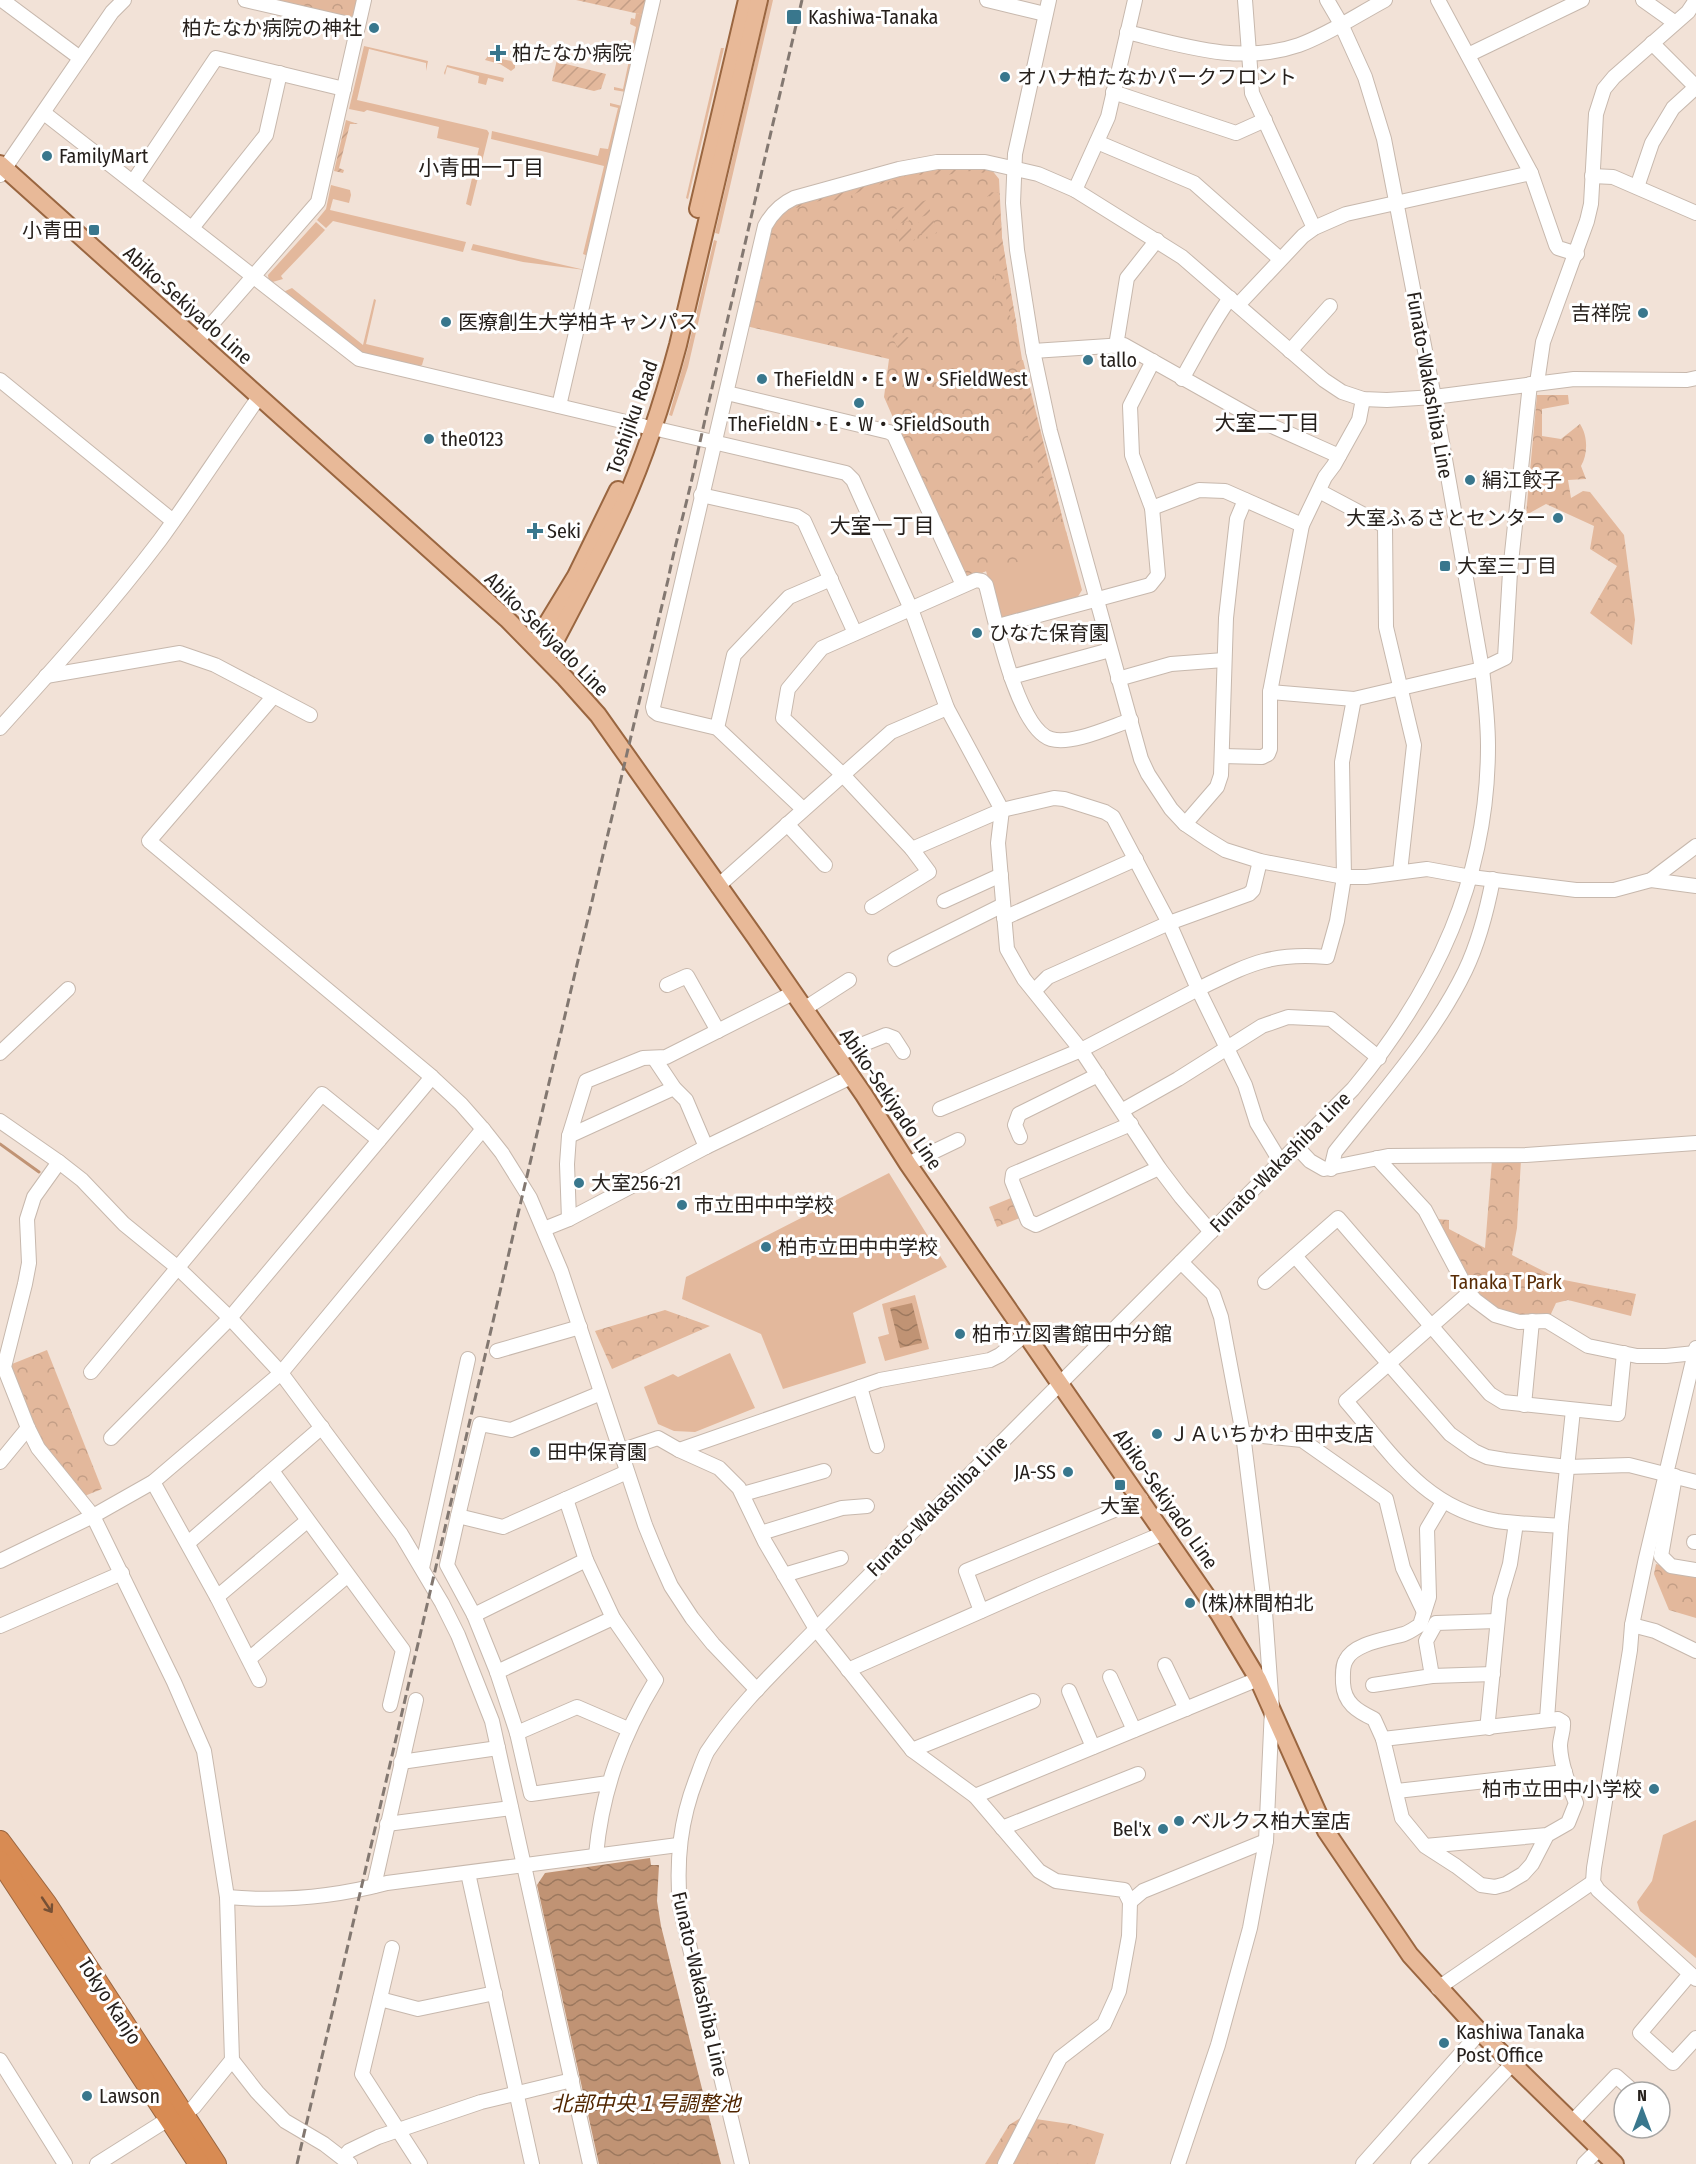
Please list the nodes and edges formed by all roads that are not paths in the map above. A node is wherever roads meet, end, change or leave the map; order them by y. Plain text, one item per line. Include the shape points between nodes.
1 (124, 0) edge
2 (245, 0) edge
3 (364, 0) edge
4 (653, 0) edge
5 (747, 0) edge
6 (759, 0) edge
7 (987, 0) edge
8 (1135, 0) edge
9 (1245, 0) edge
10 (1327, 0) edge
11 (1385, 0) edge
12 (1438, 0) edge
13 (1582, 0) edge
14 (1643, 0) edge
15 (1696, 0) edge
16 (3, 6) edge
17 (1047, 7) edge
18 (1674, 22) junction
19 (1341, 24) junction
20 (358, 26) junction
21 (1127, 32) junction
22 (1652, 43) junction
23 (1248, 55) junction
24 (1468, 55) junction
25 (80, 58) junction
26 (280, 73) junction
27 (1696, 88) edge
28 (344, 89) junction
29 (1113, 92) junction
30 (44, 113) junction
31 (1265, 120) junction
32 (1097, 142) junction
33 (1013, 168) junction
34 (2, 169) edge
35 (1531, 173) junction
36 (1592, 176) junction
37 (133, 182) junction
38 (1637, 187) junction
39 (1075, 190) junction
40 (1397, 204) junction
41 (1696, 212) edge
42 (192, 228) junction
43 (1314, 228) junction
44 (1157, 240) junction
45 (1576, 254) junction
46 (1280, 259) junction
47 (254, 276) junction
48 (1234, 301) junction
49 (1330, 306) dead end
50 (197, 341) junction
51 (1116, 346) junction
52 (1033, 351) junction
53 (1290, 351) junction
54 (1153, 361) junction
55 (1696, 378) edge
56 (1182, 379) junction
57 (0, 381) edge
58 (1533, 383) junction
59 (726, 393) junction
60 (259, 397) junction
61 (1434, 397) junction
62 (1363, 399) junction
63 (559, 406) junction
64 (648, 427) junction
65 (714, 443) junction
66 (1339, 456) junction
67 (1319, 491) junction
68 (701, 495) junction
69 (1245, 500) junction
70 (1152, 508) junction
71 (173, 521) junction
72 (1302, 525) junction
73 (831, 579) junction
74 (963, 585) junction
75 (1096, 599) junction
76 (911, 609) junction
77 (998, 626) junction
78 (855, 633) junction
79 (534, 645) junction
80 (1110, 650) junction
81 (546, 658) junction
82 (1224, 660) junction
83 (1482, 669) junction
84 (45, 676) junction
85 (1011, 677) junction
86 (1118, 679) junction
87 (1401, 688) junction
88 (1270, 692) junction
89 (273, 697) junction
90 (1354, 699) junction
91 (947, 708) junction
92 (310, 715) dead end
93 (1131, 720) junction
94 (2, 723) edge
95 (717, 728) junction
96 (1222, 756) junction
97 (843, 775) junction
98 (803, 809) junction
99 (1002, 810) junction
100 (787, 824) junction
101 (1185, 824) junction
102 (1696, 846) edge
103 (912, 849) junction
104 (1136, 859) junction
105 (1260, 861) junction
106 (825, 865) dead end
107 (1400, 872) junction
108 (1001, 875) junction
109 (1344, 877) junction
110 (1471, 877) junction
111 (1493, 879) junction
112 (1651, 880) junction
113 (718, 885) junction
114 (1696, 886) edge
115 (944, 901) dead end
116 (872, 907) dead end
117 (1003, 912) junction
118 (1169, 923) junction
119 (895, 959) dead end
120 (849, 980) dead end
121 (667, 985) dead end
122 (68, 989) dead end
123 (1198, 989) junction
124 (1035, 990) junction
125 (793, 993) junction
126 (804, 1009) junction
127 (1404, 1023) junction
128 (718, 1031) junction
129 (1423, 1039) junction
130 (1227, 1048) junction
131 (1081, 1050) junction
132 (903, 1052) dead end
133 (0, 1053) edge
134 (835, 1053) junction
135 (654, 1058) junction
136 (1379, 1058) junction
137 (1098, 1076) junction
138 (432, 1077) junction
139 (851, 1077) junction
140 (674, 1088) junction
141 (940, 1109) dead end
142 (1123, 1110) junction
143 (0, 1121) edge
144 (1131, 1124) junction
145 (483, 1129) junction
146 (569, 1136) junction
147 (1020, 1137) dead end
148 (379, 1140) junction
149 (958, 1140) dead end
150 (1696, 1143) edge
151 (1296, 1146) junction
152 (706, 1147) junction
153 (1377, 1158) junction
154 (1280, 1161) junction
155 (59, 1162) junction
156 (908, 1164) junction
157 (1160, 1168) junction
158 (1331, 1169) junction
159 (569, 1219) junction
160 (544, 1229) junction
161 (1211, 1232) junction
162 (1295, 1256) junction
163 (1180, 1262) junction
164 (178, 1268) junction
165 (1265, 1282) dead end
166 (1469, 1293) junction
167 (230, 1318) junction
168 (1532, 1321) junction
169 (1431, 1326) junction
170 (580, 1327) junction
171 (1026, 1334) junction
172 (497, 1350) dead end
173 (1695, 1351) edge
174 (1624, 1353) junction
175 (468, 1359) dead end
176 (1388, 1364) junction
177 (91, 1372) dead end
178 (281, 1373) junction
179 (1693, 1382) edge
180 (1060, 1383) junction
181 (860, 1387) junction
182 (601, 1393) junction
183 (1524, 1405) junction
184 (1573, 1410) junction
185 (322, 1427) junction
186 (28, 1428) junction
187 (1243, 1434) junction
188 (111, 1438) dead end
189 (877, 1446) dead end
190 (679, 1450) junction
191 (620, 1451) junction
192 (0, 1462) edge
193 (1568, 1467) junction
194 (272, 1471) junction
195 (824, 1471) dead end
196 (627, 1472) junction
197 (1671, 1475) junction
198 (153, 1482) junction
199 (1696, 1482) edge
200 (742, 1494) junction
201 (566, 1499) junction
202 (1141, 1499) junction
203 (1443, 1502) junction
204 (867, 1506) dead end
205 (93, 1516) junction
206 (458, 1516) junction
207 (307, 1521) junction
208 (1516, 1523) junction
209 (1561, 1526) junction
210 (761, 1533) junction
211 (1164, 1533) junction
212 (188, 1543) junction
213 (842, 1558) dead end
214 (586, 1560) junction
215 (0, 1561) edge
216 (422, 1568) junction
217 (1696, 1570) edge
218 (122, 1574) junction
219 (784, 1575) junction
220 (347, 1576) junction
221 (217, 1597) junction
222 (981, 1611) junction
223 (1424, 1612) junction
224 (474, 1615) junction
225 (614, 1618) junction
226 (1497, 1621) junction
227 (1632, 1625) junction
228 (0, 1626) edge
229 (816, 1629) junction
230 (1696, 1651) edge
231 (249, 1659) junction
232 (1166, 1665) dead end
233 (848, 1670) junction
234 (497, 1672) junction
235 (1493, 1674) junction
236 (1432, 1676) junction
237 (1110, 1677) dead end
238 (1258, 1679) junction
239 (259, 1680) dead end
240 (1373, 1685) dead end
241 (757, 1690) junction
242 (1069, 1691) dead end
243 (416, 1700) dead end
244 (1033, 1701) dead end
245 (390, 1705) dead end
246 (1272, 1708) junction
247 (1186, 1709) junction
248 (1547, 1719) junction
249 (1489, 1728) junction
250 (628, 1730) junction
251 (1134, 1730) junction
252 (517, 1733) junction
253 (1383, 1739) junction
254 (1093, 1747) junction
255 (498, 1748) junction
256 (912, 1750) junction
257 (401, 1762) junction
258 (1565, 1772) junction
259 (1138, 1774) dead end
260 (608, 1783) junction
261 (1397, 1791) junction
262 (975, 1796) junction
263 (511, 1808) junction
264 (387, 1824) junction
265 (1002, 1828) junction
266 (1547, 1835) junction
267 (1266, 1840) junction
268 (0, 1841) edge
269 (678, 1845) junction
270 (1425, 1846) junction
271 (596, 1855) junction
272 (0, 1862) edge
273 (524, 1865) junction
274 (468, 1873) junction
275 (1593, 1882) junction
276 (374, 1886) junction
277 (227, 1898) junction
278 (1130, 1902) junction
279 (392, 1948) dead end
280 (1693, 1977) edge
281 (1438, 1988) junction
282 (495, 1993) junction
283 (380, 1999) junction
284 (1480, 2032) junction
285 (1696, 2038) edge
286 (0, 2060) edge
287 (232, 2060) junction
288 (1512, 2064) junction
289 (572, 2080) junction
290 (1612, 2080) edge
291 (517, 2094) junction
292 (177, 2116) junction
293 (1572, 2122) junction
294 (398, 2130) junction
295 (1599, 2149) junction
296 (347, 2161) edge
297 (65, 2164) edge
298 (97, 2164) edge
299 (199, 2164) edge
300 (216, 2164) edge
301 (420, 2164) edge
302 (532, 2164) edge
303 (590, 2164) edge
304 (742, 2164) edge
305 (1005, 2164) edge
306 (1178, 2164) edge
307 (1363, 2164) edge
308 (1418, 2164) edge
309 (1584, 2164) edge
310 (1615, 2164) edge

1 - 25 street
2 - 20 street
3 - 20 street
4 - 63 street
5 - 64 main road, Toshijiku Road
6 - 64 main road, Toshijiku Road via 678,345
7 - 17 street
8 - 21 street
9 - 23 street
10 - 19 street, Funato-Wakashiba Line
11 - 19 street
12 - 24 street
13 - 24 street
14 - 18 street
15 - 18 street
16 - 25 street
17 - 33 street
18 - 22 street
19 - 23 street via 1301,44
19 - 40 street, Funato-Wakashiba Line via 1375,107
20 - 28 street
21 - 23 street via 1219,53
21 - 29 street
22 - 27 street
22 - 36 street via 1614,77 1599,100
23 - 31 street via 1252,93
24 - 35 street
25 - 30 street
26 - 28 street
26 - 37 street via 216,58
26 - 42 street via 266,135
27 - 38 street via 1673,108 1652,143
28 - 47 street via 318,202
29 - 31 street via 1236,133
29 - 32 street
30 - 34 street
30 - 37 street
31 - 43 street
32 - 39 street
32 - 46 street via 1194,183
33 - 39 street
33 - 52 street via 1016,233
33 - 59 street via 985,162 921,164 794,198 779,207 765,226
34 - 50 main road, Abiko-Sekiyado Line
35 - 40 street
35 - 45 street via 1558,248
36 - 38 street via 1613,177
36 - 45 street via 1591,204
37 - 42 street
38 - 41 street
39 - 44 street
40 - 43 street via 1346,214
40 - 61 street, Funato-Wakashiba Line
42 - 47 street
43 - 46 street
44 - 48 street
44 - 51 street via 1126,278
45 - 58 street via 1543,342
46 - 48 street
47 - 50 street
47 - 63 street via 359,359
48 - 53 street
48 - 56 street via 1214,320
49 - 53 street
50 - 60 main road, Abiko-Sekiyado Line
51 - 52 street
51 - 54 street via 1124,345
52 - 75 street
53 - 62 street via 1342,392
54 - 56 street
54 - 70 street via 1130,406 1132,455
55 - 58 street
56 - 66 street via 1254,418
57 - 71 street
58 - 61 street
58 - 83 street via 1510,572 1506,654
59 - 65 street
59 - 74 street via 894,435
60 - 71 street
60 - 79 main road, Abiko-Sekiyado Line
61 - 62 street
61 - 83 street, Funato-Wakashiba Line
62 - 66 street via 1359,420
63 - 64 street
64 - 65 street
64 - 79 main road, Toshijiku Road via 591,546
64 - 81 main road, Toshijiku Road via 614,525
65 - 68 street
65 - 76 street via 846,473 853,480
66 - 67 street
67 - 72 street
67 - 87 street via 1385,526 1386,627
68 - 73 street via 801,518
68 - 95 street via 653,707 658,714
69 - 70 street via 1225,491 1199,490
69 - 72 street
69 - 82 street via 1237,519
70 - 75 street via 1158,575 1155,580 1150,585
71 - 84 street via 85,633
72 - 88 street
73 - 78 street
73 - 95 street via 789,597 734,655
74 - 76 street
74 - 77 street via 976,580 986,585
75 - 77 street
75 - 80 street
76 - 78 street
76 - 91 street
77 - 85 street
78 - 97 street via 822,648 792,683 783,718
79 - 81 main road, Abiko-Sekiyado Line
80 - 85 street
80 - 86 street
81 - 113 main road, Abiko-Sekiyado Line via 598,716
82 - 86 street via 1171,664
82 - 96 street
83 - 87 street
83 - 110 street, Funato-Wakashiba Line via 1488,765 1484,816
84 - 89 street via 180,653 215,665
84 - 94 street
85 - 93 street via 1015,692 1037,728 1052,739 1069,740
86 - 93 street
87 - 90 street
87 - 107 street via 1414,745
88 - 90 street
88 - 96 street via 1268,754
89 - 92 street
89 - 138 street via 149,841
90 - 109 street via 1342,762
91 - 97 street via 891,732
91 - 99 street
93 - 101 street via 1148,774
95 - 98 street
96 - 101 street via 1217,787
97 - 98 street
97 - 103 street
98 - 100 street
99 - 103 street
99 - 104 street via 1054,798 1104,812 1113,817
99 - 108 street via 998,843
100 - 106 street
100 - 113 street
101 - 105 street via 1225,850
102 - 112 street
103 - 116 street via 929,872
104 - 117 street
104 - 118 street
105 - 109 street
105 - 118 street via 1249,894
107 - 109 street
107 - 110 street via 1427,869
108 - 115 street
108 - 117 street
109 - 123 street via 1327,957 1268,959
110 - 111 street
110 - 127 street, Funato-Wakashiba Line via 1438,962
111 - 112 street via 1576,890 1614,890
111 - 129 street via 1466,970
112 - 114 street
113 - 125 main road, Abiko-Sekiyado Line
117 - 119 street
117 - 124 street via 1007,949
118 - 123 street
118 - 124 street via 1048,977
120 - 126 street
121 - 128 street via 687,976
122 - 133 street
123 - 130 street
123 - 131 street
124 - 131 street
125 - 126 main road, Abiko-Sekiyado Line
125 - 128 street
126 - 134 main road, Abiko-Sekiyado Line
127 - 129 street
127 - 136 street, Funato-Wakashiba Line
128 - 135 street via 666,1057
129 - 158 street via 1335,1152
130 - 136 street via 1263,1026 1288,1017 1316,1017 1331,1018
130 - 142 street
130 - 154 street via 1245,1085 1257,1124
131 - 137 street
131 - 141 street
132 - 134 street via 894,1038 886,1035
134 - 139 main road, Abiko-Sekiyado Line
135 - 140 street
135 - 146 street via 643,1058 586,1081
136 - 151 street, Funato-Wakashiba Line
137 - 142 street
137 - 147 street via 1019,1114 1015,1125
138 - 145 street
138 - 148 street
139 - 152 street
139 - 156 main road, Abiko-Sekiyado Line
140 - 146 street
140 - 152 street via 686,1100
142 - 144 street
143 - 155 street
144 - 157 street
144 - 157 street via 1013,1174 1012,1181 1028,1221 1036,1225
145 - 160 street via 531,1198
145 - 178 street
146 - 159 street
148 - 164 street via 322,1094
148 - 167 street
149 - 156 street
150 - 153 street via 1526,1155
151 - 154 street, Funato-Wakashiba Line
151 - 158 street via 1318,1167
152 - 159 street
153 - 158 street
153 - 166 street via 1425,1210
154 - 161 street, Funato-Wakashiba Line
155 - 164 street via 124,1224
155 - 186 street via 34,1197 27,1219 29,1263 4,1367
156 - 171 main road, Abiko-Sekiyado Line
157 - 161 street
159 - 160 street
160 - 170 street
161 - 163 street, Funato-Wakashiba Line
162 - 165 street
162 - 169 street via 1338,1218
162 - 176 street
163 - 180 street, Funato-Wakashiba Line
163 - 187 street via 1207,1286 1217,1303
164 - 167 street
164 - 177 street
166 - 168 street via 1495,1316
166 - 169 street
167 - 178 street
167 - 188 street
168 - 174 street via 1547,1321 1588,1346
168 - 183 street
169 - 176 street
169 - 183 street via 1490,1394 1503,1402
170 - 172 street
170 - 182 street
171 - 180 main road, Abiko-Sekiyado Line
171 - 181 street via 990,1360
173 - 174 street via 1666,1356
173 - 179 street
174 - 184 street via 1618,1414
175 - 216 street
176 - 193 street via 1450,1434 1474,1451 1504,1460
176 - 203 street via 1346,1401 1411,1477
178 - 185 street
178 - 198 street
179 - 197 street
180 - 202 main road, Abiko-Sekiyado Line
180 - 229 street, Funato-Wakashiba Line
181 - 189 street
181 - 190 street
182 - 191 street
182 - 206 street via 511,1430 480,1424
183 - 184 street
184 - 193 street
185 - 194 street
185 - 216 street
186 - 192 street
186 - 205 street via 38,1448
187 - 223 street via 1302,1440 1386,1498 1403,1568
187 - 246 street via 1265,1612
190 - 191 street via 658,1438
190 - 200 street via 719,1468
191 - 196 street
193 - 197 street via 1629,1465
193 - 209 street
194 - 207 street
194 - 212 street
195 - 200 street
196 - 201 street
196 - 241 street via 671,1586 706,1635
197 - 199 street
197 - 217 street via 1660,1556 1671,1566
197 - 227 street via 1646,1558
198 - 205 street
198 - 212 street
200 - 210 street
201 - 206 street via 503,1527
201 - 214 street
202 - 211 main road, Abiko-Sekiyado Line
202 - 222 street via 966,1571
203 - 208 street via 1481,1517
203 - 223 street via 1427,1529 1429,1597
204 - 210 street via 842,1508
205 - 215 street
205 - 218 street
206 - 224 street via 447,1565
207 - 220 street
207 - 221 street
208 - 209 street
208 - 226 street
209 - 248 street
210 - 219 street
211 - 222 street
211 - 238 main road, Abiko-Sekiyado Line
212 - 221 street
213 - 219 street
214 - 224 street
214 - 225 street
216 - 255 street via 458,1635 480,1687
218 - 228 street
218 - 277 street via 204,1751
219 - 229 street
220 - 231 street
220 - 245 street via 403,1650
221 - 231 street
222 - 233 street
223 - 253 street via 1420,1625 1407,1633 1363,1645 1345,1661 1343,1691 1360,1713 1374,1719
224 - 234 street
225 - 234 street
225 - 250 street via 657,1680
226 - 235 street
226 - 236 street via 1436,1623 1426,1641
227 - 230 street via 1655,1631
227 - 275 street
229 - 233 street
229 - 241 street, Funato-Wakashiba Line
231 - 239 street
232 - 247 street
233 - 256 street
234 - 252 street
235 - 236 street
235 - 249 street
236 - 240 street
237 - 251 street
238 - 246 main road, Abiko-Sekiyado Line
238 - 247 street
241 - 269 street, Funato-Wakashiba Line via 706,1754 690,1794
242 - 254 street
243 - 257 street
244 - 256 street
246 - 267 street
246 - 281 main road, Abiko-Sekiyado Line via 1326,1831 1410,1955
247 - 251 street
248 - 249 street
248 - 258 street via 1563,1722 1560,1744
249 - 253 street
250 - 252 street via 577,1707
250 - 260 street
251 - 254 street
252 - 260 street via 531,1794
253 - 261 street
254 - 262 street
255 - 257 street
255 - 263 street
256 - 262 street
257 - 264 street
258 - 261 street
258 - 266 street via 1576,1803 1568,1823
259 - 265 street
260 - 271 street
261 - 270 street via 1402,1818
262 - 265 street
263 - 264 street
263 - 273 street
264 - 276 street
265 - 278 street via 1047,1876 1056,1881 1124,1890
266 - 270 street
266 - 270 street via 1523,1874 1495,1887 1480,1885
267 - 278 street via 1143,1891
267 - 306 street via 1250,1928 1231,1999
268 -> 292 highway, Tokyo Kanjo via 46,1903
269 - 271 street
269 - 304 street, Funato-Wakashiba Line via 680,1907
271 - 273 street
272 - 292 highway, Tokyo Kanjo
273 - 274 street
273 - 289 street
274 - 276 street
274 - 282 street
275 - 280 street
275 - 281 street
276 - 277 street via 310,1898
277 - 287 street
278 - 305 street via 1129,1936 1119,1991 1104,2024 1060,2058
279 - 283 street
280 - 285 street via 1641,2033 1673,2063
281 - 284 main road, Abiko-Sekiyado Line
282 - 283 street via 418,2009
282 - 291 street
283 - 294 street via 362,2074
284 - 288 main road, Abiko-Sekiyado Line
284 - 307 street
286 - 297 street
287 - 292 street via 194,2107
287 - 296 street via 285,2121
288 - 293 main road, Abiko-Sekiyado Line
288 - 308 street
289 - 291 street
289 - 303 street
290 - 293 street
291 - 294 street
291 - 302 street
292 - 298 street
292 - 299 highway, Tokyo Kanjo
292 - 300 highway, Tokyo Kanjo
293 - 295 main road, Abiko-Sekiyado Line
294 - 296 street via 349,2151
294 - 301 street
295 - 309 street
295 - 310 main road, Abiko-Sekiyado Line

